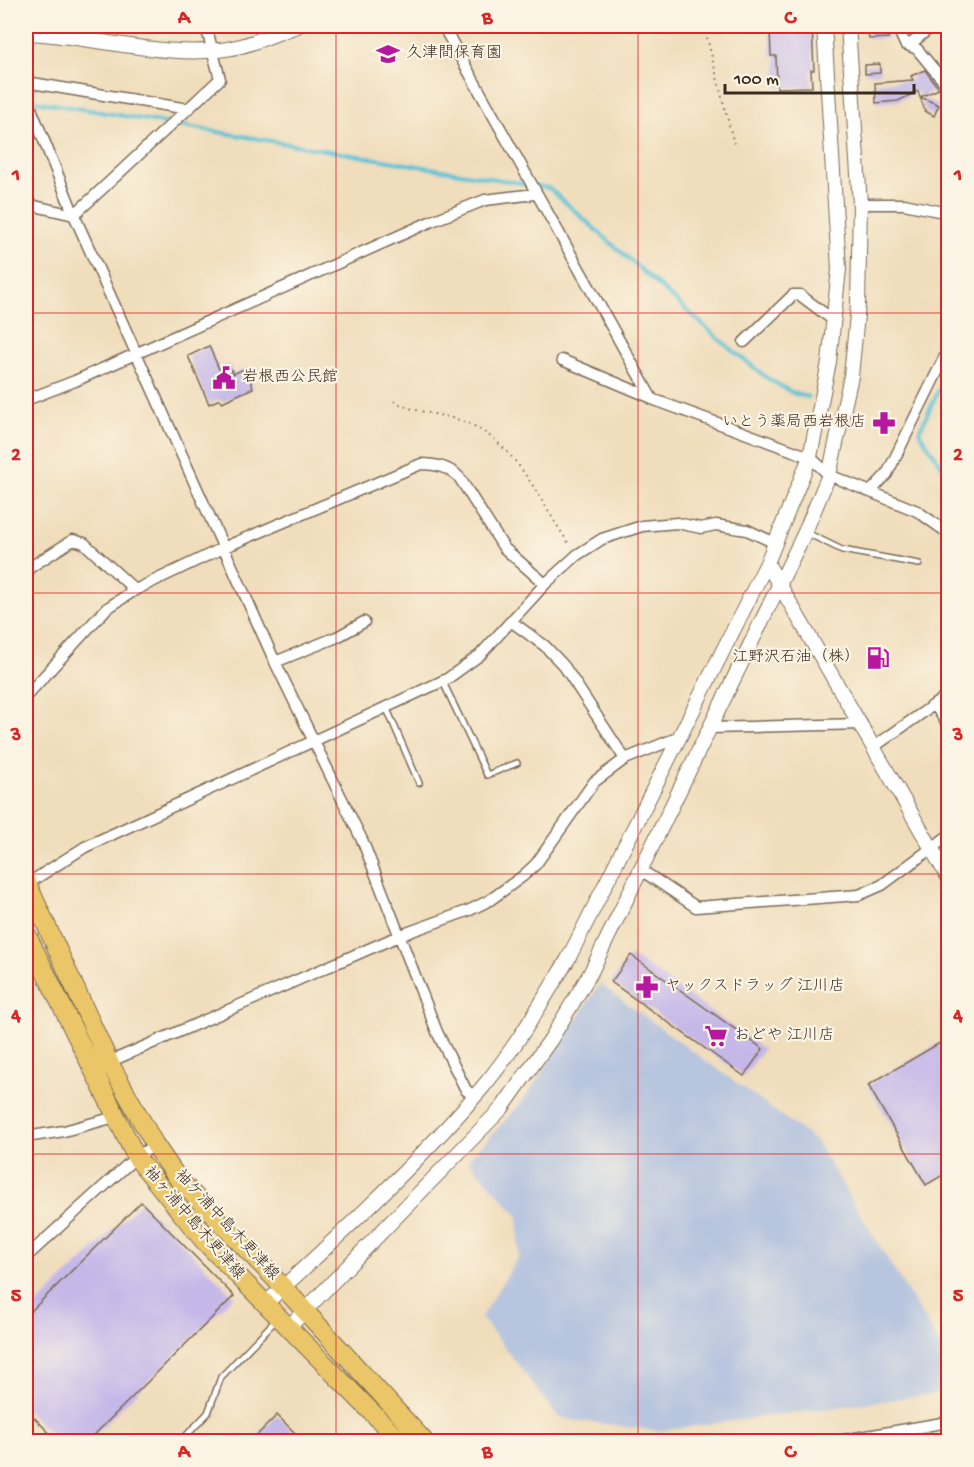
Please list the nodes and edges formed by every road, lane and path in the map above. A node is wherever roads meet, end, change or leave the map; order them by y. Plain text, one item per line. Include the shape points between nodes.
1 (206, 26) edge
2 (297, 26) edge
3 (443, 26) edge
4 (704, 26) edge
5 (824, 26) edge
6 (848, 26) edge
7 (897, 26) edge
8 (932, 26) edge
9 (26, 33) edge
10 (905, 44) junction
11 (212, 50) junction
12 (26, 82) edge
13 (945, 83) dead end
14 (26, 96) edge
15 (188, 109) junction
16 (735, 148) dead end
17 (535, 194) junction
18 (26, 204) edge
19 (860, 204) junction
20 (948, 213) edge
21 (74, 215) junction
22 (833, 320) junction
23 (744, 342) dead end
24 (948, 350) edge
25 (137, 353) junction
26 (562, 360) dead end
27 (652, 399) junction
28 (26, 400) edge
29 (394, 401) dead end
30 (810, 457) junction
31 (829, 476) junction
32 (870, 492) junction
33 (805, 532) junction
34 (948, 533) edge
35 (775, 543) junction
36 (225, 547) junction
37 (577, 555) junction
38 (767, 563) junction
39 (919, 564) dead end
40 (26, 576) edge
41 (545, 584) junction
42 (779, 588) junction
43 (135, 590) junction
44 (512, 621) junction
45 (364, 622) dead end
46 (275, 662) junction
47 (443, 682) junction
48 (948, 695) edge
49 (26, 696) edge
50 (935, 705) junction
51 (387, 708) junction
52 (862, 724) junction
53 (948, 725) edge
54 (709, 728) junction
55 (677, 738) junction
56 (314, 742) junction
57 (875, 746) junction
58 (625, 759) junction
59 (518, 763) dead end
60 (420, 783) dead end
61 (948, 836) edge
62 (932, 848) junction
63 (641, 870) junction
64 (948, 877) edge
65 (26, 883) edge
66 (26, 933) edge
67 (401, 936) junction
68 (109, 1062) junction
69 (474, 1096) junction
70 (115, 1117) junction
71 (26, 1137) edge
72 (155, 1145) junction
73 (136, 1157) junction
74 (26, 1257) edge
75 (284, 1287) junction
76 (305, 1310) junction
77 (277, 1317) junction
78 (948, 1422) edge
79 (180, 1442) edge
80 (401, 1442) edge
81 (425, 1442) edge
82 (832, 1442) edge

1 - 11 street
2 - 11 street via 240,46
3 - 17 street
4 - 16 path
5 - 22 street via 839,269
6 - 19 street
7 - 10 street
8 - 10 street via 912,43
9 - 11 street via 145,49
10 - 13 street via 917,50
11 - 15 street via 220,79
12 - 15 street
14 - 21 street
15 - 21 street
17 - 25 street via 485,200 432,221
17 - 27 street
18 - 21 street
19 - 20 street via 903,204
19 - 31 street via 858,304 851,376
21 - 25 street
22 - 23 street via 800,295 793,295
22 - 30 street via 829,362
24 - 32 street via 887,474
25 - 28 street
25 - 36 street
26 - 27 street
27 - 30 street
29 - 37 path via 474,426 504,447 519,463
30 - 31 street
30 - 35 street
31 - 32 street
31 - 33 street
32 - 34 street via 917,511
33 - 39 lane via 842,550
33 - 42 street
35 - 37 street via 747,530 677,523 622,532
35 - 38 street
36 - 41 street via 408,468 432,464 459,477 504,548
36 - 43 street
36 - 46 street
37 - 41 street
38 - 42 street
38 - 55 street
40 - 43 street via 29,568 73,540 84,543
41 - 44 street
42 - 52 street
42 - 54 street
43 - 49 street via 106,609
44 - 47 street via 480,655
44 - 58 street via 564,666
45 - 46 street
46 - 56 street
47 - 51 street
47 - 59 lane via 487,775
48 - 50 street
50 - 53 street
50 - 57 street
51 - 56 street
51 - 60 lane
52 - 54 street
52 - 57 street
54 - 63 street
55 - 58 street
55 - 69 street via 568,959 530,1021
56 - 65 street via 86,847
56 - 67 street via 363,842
57 - 62 street
58 - 67 street via 594,782 536,864 523,876 470,910
61 - 62 street
62 - 63 street via 882,885 859,895 707,907 696,907
62 - 64 street
63 - 76 street via 551,1039 502,1108
65 - 68 main road, 袖ケ浦中島木更津線
66 - 70 main road, 袖ヶ浦中島木更津線
67 - 68 street
67 - 69 street via 436,1032 466,1090
68 - 72 main road, 袖ケ浦中島木更津線
69 - 75 street
70 - 71 street
70 - 73 main road, 袖ヶ浦中島木更津線
72 - 73 street
72 - 75 main road, 袖ケ浦中島木更津線 via 179,1180
73 - 74 street
73 - 77 main road, 袖ヶ浦中島木更津線 via 204,1241
75 - 76 main road, 袖ケ浦中島木更津線
75 - 77 street
76 - 77 street
76 - 81 main road, 袖ケ浦中島木更津線
77 - 79 lane via 221,1377 208,1413
77 - 80 main road, 袖ヶ浦中島木更津線
78 - 82 street

